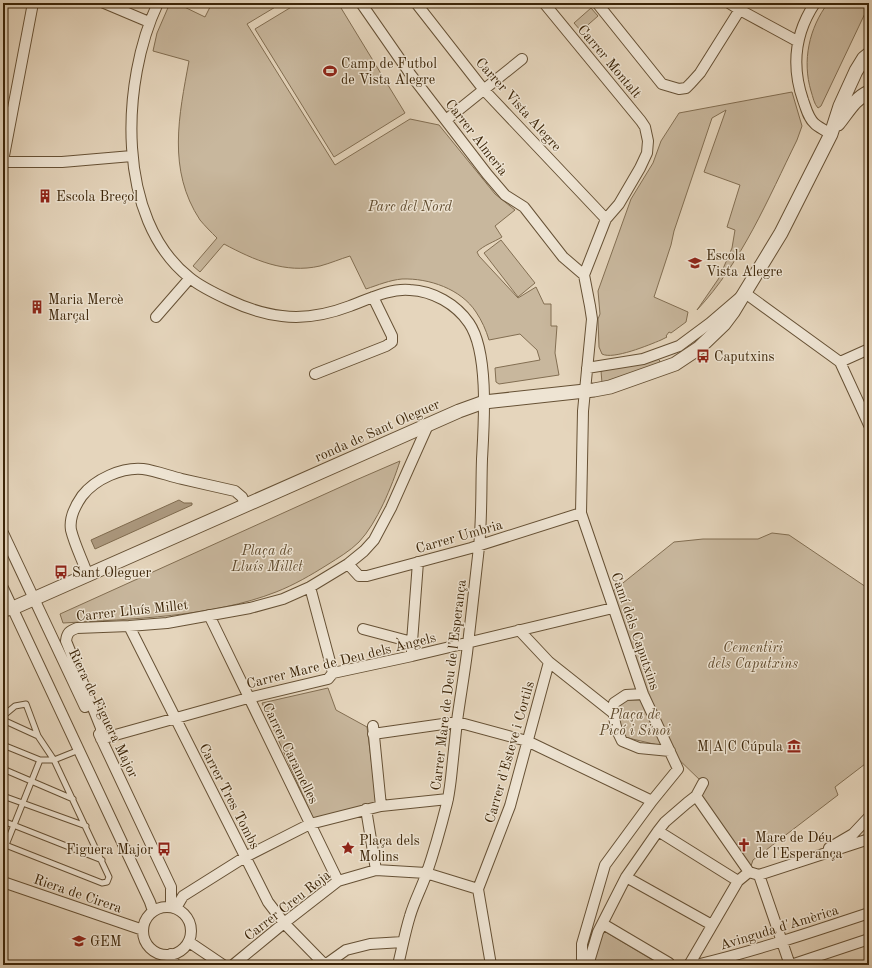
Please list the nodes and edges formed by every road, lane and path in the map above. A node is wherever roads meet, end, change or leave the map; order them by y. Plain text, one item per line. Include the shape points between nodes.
1 (33, 3) edge
2 (104, 3) edge
3 (158, 3) edge
4 (361, 3) edge
5 (416, 3) edge
6 (544, 3) edge
7 (597, 3) edge
8 (730, 3) edge
9 (816, 3) edge
10 (742, 6) edge
11 (149, 22) junction
12 (797, 41) junction
13 (869, 54) edge
14 (522, 59) dead end
15 (484, 90) junction
16 (869, 92) edge
17 (446, 120) junction
18 (831, 134) junction
19 (132, 156) junction
20 (3, 162) edge
21 (606, 219) junction
22 (584, 276) junction
23 (190, 278) junction
24 (745, 293) junction
25 (373, 297) junction
26 (156, 317) dead end
27 (869, 349) edge
28 (840, 362) junction
29 (587, 368) junction
30 (315, 374) dead end
31 (585, 390) junction
32 (484, 402) junction
33 (428, 425) junction
34 (869, 425) edge
35 (246, 506) junction
36 (581, 513) junction
37 (3, 533) edge
38 (479, 545) junction
39 (418, 562) junction
40 (348, 564) junction
41 (88, 576) junction
42 (310, 587) junction
43 (3, 588) edge
44 (33, 599) junction
45 (613, 608) junction
46 (6, 612) edge
47 (209, 615) junction
48 (129, 626) junction
49 (363, 630) dead end
50 (519, 630) junction
51 (412, 642) junction
52 (468, 642) junction
53 (412, 656) junction
54 (549, 662) junction
55 (333, 674) junction
56 (643, 694) junction
57 (248, 698) junction
58 (612, 712) junction
59 (3, 716) edge
60 (174, 718) junction
61 (3, 720) edge
62 (457, 722) junction
63 (38, 736) junction
64 (101, 739) junction
65 (527, 741) junction
66 (3, 746) edge
67 (79, 750) junction
68 (670, 751) junction
69 (40, 760) junction
70 (54, 760) junction
71 (3, 769) edge
72 (32, 781) junction
73 (703, 783) dead end
74 (3, 796) edge
75 (696, 796) junction
76 (73, 799) junction
77 (448, 799) junction
78 (652, 802) junction
79 (23, 804) junction
80 (381, 806) junction
81 (366, 809) junction
82 (869, 817) edge
83 (3, 821) edge
84 (310, 824) junction
85 (14, 826) junction
86 (86, 826) junction
87 (658, 831) junction
88 (869, 839) edge
89 (5, 845) edge
90 (815, 856) junction
91 (245, 857) junction
92 (102, 860) junction
93 (376, 870) junction
94 (749, 872) junction
95 (426, 874) junction
96 (760, 875) junction
97 (626, 877) junction
98 (338, 881) junction
99 (738, 881) junction
100 (3, 882) edge
101 (478, 889) junction
102 (173, 908) junction
103 (153, 911) junction
104 (869, 913) edge
105 (284, 923) junction
106 (603, 924) junction
107 (712, 925) junction
108 (143, 930) junction
109 (869, 939) edge
110 (189, 942) junction
111 (403, 942) junction
112 (782, 942) junction
113 (166, 958) edge
114 (669, 963) dead end
115 (175, 965) edge
116 (224, 965) edge
117 (233, 965) edge
118 (325, 965) edge
119 (398, 965) edge
120 (491, 965) edge
121 (582, 965) edge
122 (588, 965) edge
123 (689, 965) edge
124 (696, 965) edge
125 (790, 965) edge

1 - 20 street
2 - 11 street
3 - 11 street, Carrer Mare de Deu de l'Esperança
4 - 17 street, Carrer Almeria
5 - 15 street, Carrer Vista Alegre
6 - 21 street, Carrer Montalt via 645,127 647,153 619,204
7 - 10 street via 662,84 679,89 686,88 700,73
8 - 10 street
9 - 12 street via 807,16
10 - 12 street
11 - 19 street, Carrer Mare de Deu de l'Esperança via 136,77
12 - 18 street via 798,87 815,124
13 - 18 street, ronda de Sant Oleguer via 856,71
14 - 15 street
15 - 17 street
15 - 21 street, Carrer Vista Alegre
16 - 18 street, ronda de Sant Oleguer via 855,102
17 - 22 street, Carrer Almeria via 505,195 524,207 563,257
18 - 24 street, ronda de Sant Oleguer via 781,233
19 - 20 street via 62,162
19 - 23 street, Carrer Mare de Deu de l'Esperança via 141,203 152,230 171,259
21 - 22 street
22 - 29 street, Camí dels Caputxins via 592,320
23 - 25 street, Carrer Mare de Deu de l'Esperança via 217,295 241,305 262,313 286,316 326,314
23 - 26 street
24 - 28 street
24 - 29 street, ronda de Sant Oleguer via 680,346 643,359
24 - 31 street, ronda de Sant Oleguer via 717,331 699,348 675,364 610,387
25 - 30 street via 392,336 392,342
25 - 32 street, Carrer Mare de Deu de l'Esperança via 401,290 413,290 444,300 457,309 470,324 477,340 482,361
27 - 28 street
28 - 34 street
29 - 31 street, Camí dels Caputxins
31 - 32 street, ronda de Sant Oleguer
31 - 36 street, Camí dels Caputxins
32 - 33 street, ronda de Sant Oleguer
32 - 38 street, Carrer Mare de Deu de l'Esperança
33 - 35 street, ronda de Sant Oleguer
33 - 40 street, Carrer Lluís Millet via 374,540
35 - 41 street, ronda de Sant Oleguer
35 - 41 street via 242,497 235,491 158,472 132,469 105,478 83,495 71,519 71,530
36 - 38 street, Carrer Umbria
36 - 45 street, Camí dels Caputxins
37 - 44 street, Riera de Figuera Major
38 - 39 street, Carrer Umbria
38 - 52 street, Carrer Mare de Deu de l'Esperança
39 - 40 street, Carrer Umbria via 367,576 359,576
39 - 51 street
40 - 42 street, Carrer Lluís Millet
41 - 44 street, ronda de Sant Oleguer
42 - 47 street, Carrer Lluís Millet via 250,608
42 - 55 street
43 - 46 street
44 - 46 street, ronda de Sant Oleguer
44 - 64 street, Riera de Figuera Major
45 - 50 street, Carrer Mare de Deu dels Àngels
45 - 56 street, Camí dels Caputxins
46 - 67 street
47 - 48 street, Carrer Lluís Millet via 168,623
47 - 57 street, Carrer Caramelles
48 - 60 street, Carrer Tres Tombs
48 - 64 street, Carrer Lluís Millet via 77,628 67,634 66,641 101,728
49 - 51 street
50 - 52 street, Carrer Mare de Deu dels Àngels
50 - 54 street
51 - 53 street
52 - 53 street, Carrer Mare de Deu dels Àngels
52 - 62 street, Carrer Mare de Deu de l'Esperança
53 - 55 street, Carrer Mare de Deu dels Àngels
54 - 58 street
54 - 65 street, Carrer d'Esteve i Cortils
55 - 57 street, Carrer Mare de Deu dels Àngels via 328,680
56 - 58 street via 626,695 614,703
56 - 68 street, Camí dels Caputxins
57 - 60 street, Carrer Mare de Deu dels Àngels
57 - 84 street, Carrer Caramelles
58 - 68 street via 615,727 622,741 639,748
59 - 63 lane via 15,706 26,704
60 - 64 street, Carrer Mare de Deu dels Àngels
60 - 91 street, Carrer Tres Tombs
61 - 63 lane
62 - 65 street
62 - 77 street, Carrer Mare de Deu de l'Esperança
62 - 80 street via 373,730
63 - 70 lane
64 - 102 street, Riera de Figuera Major via 171,887
65 - 78 street
65 - 101 street, Carrer d'Esteve i Cortils via 510,806
66 - 69 lane
67 - 70 lane
67 - 103 street
68 - 78 street, Camí dels Caputxins via 678,769
69 - 70 lane
69 - 72 lane
70 - 76 lane
71 - 72 lane
72 - 76 lane
72 - 79 lane
73 - 75 street
74 - 79 lane
75 - 87 street
75 - 94 street
76 - 86 lane
77 - 80 street
77 - 95 street, Carrer Mare de Deu de l'Esperança
78 - 121 street, Camí dels Caputxins via 605,865 582,944
79 - 85 lane
79 - 86 lane
80 - 81 street
81 - 84 street
81 - 93 street
82 - 90 street via 853,834
83 - 85 lane
84 - 91 street
84 - 98 street, Carrer Caramelles
85 - 89 lane
85 - 92 lane
86 - 92 lane
87 - 97 street
87 - 99 street
88 - 90 street
89 - 92 lane via 102,883 107,882 109,877
90 - 96 street
91 - 102 street via 183,896
91 - 105 street, Carrer Tres Tombs via 268,902
93 - 95 street, Carrer Creu Roja
93 - 98 street, Carrer Creu Roja
94 - 96 street
94 - 99 street
95 - 101 street, Carrer Creu Roja
95 - 111 street, Carrer Mare de Deu de l'Esperança via 409,917
96 - 112 street
97 - 106 street
97 - 107 street
98 - 105 street, Carrer Creu Roja
99 - 107 street
100 - 108 street, Riera de Cirera
101 - 120 street
102 - 103 street
102 - 110 street via 188,918 191,930
103 - 108 street via 146,920
104 - 112 street, Avinguda d'Amèrica
105 - 117 street, Carrer Creu Roja
105 - 118 street, Carrer Tres Tombs
106 - 114 street
106 - 122 street
107 - 123 street
108 - 113 street via 151,949
109 - 125 street
110 - 113 street
110 - 116 street
111 - 118 street via 370,944 346,950
111 - 119 street, Carrer Mare de Deu de l'Esperança
112 - 124 street, Avinguda d'Amèrica
112 - 125 street
113 - 115 street

